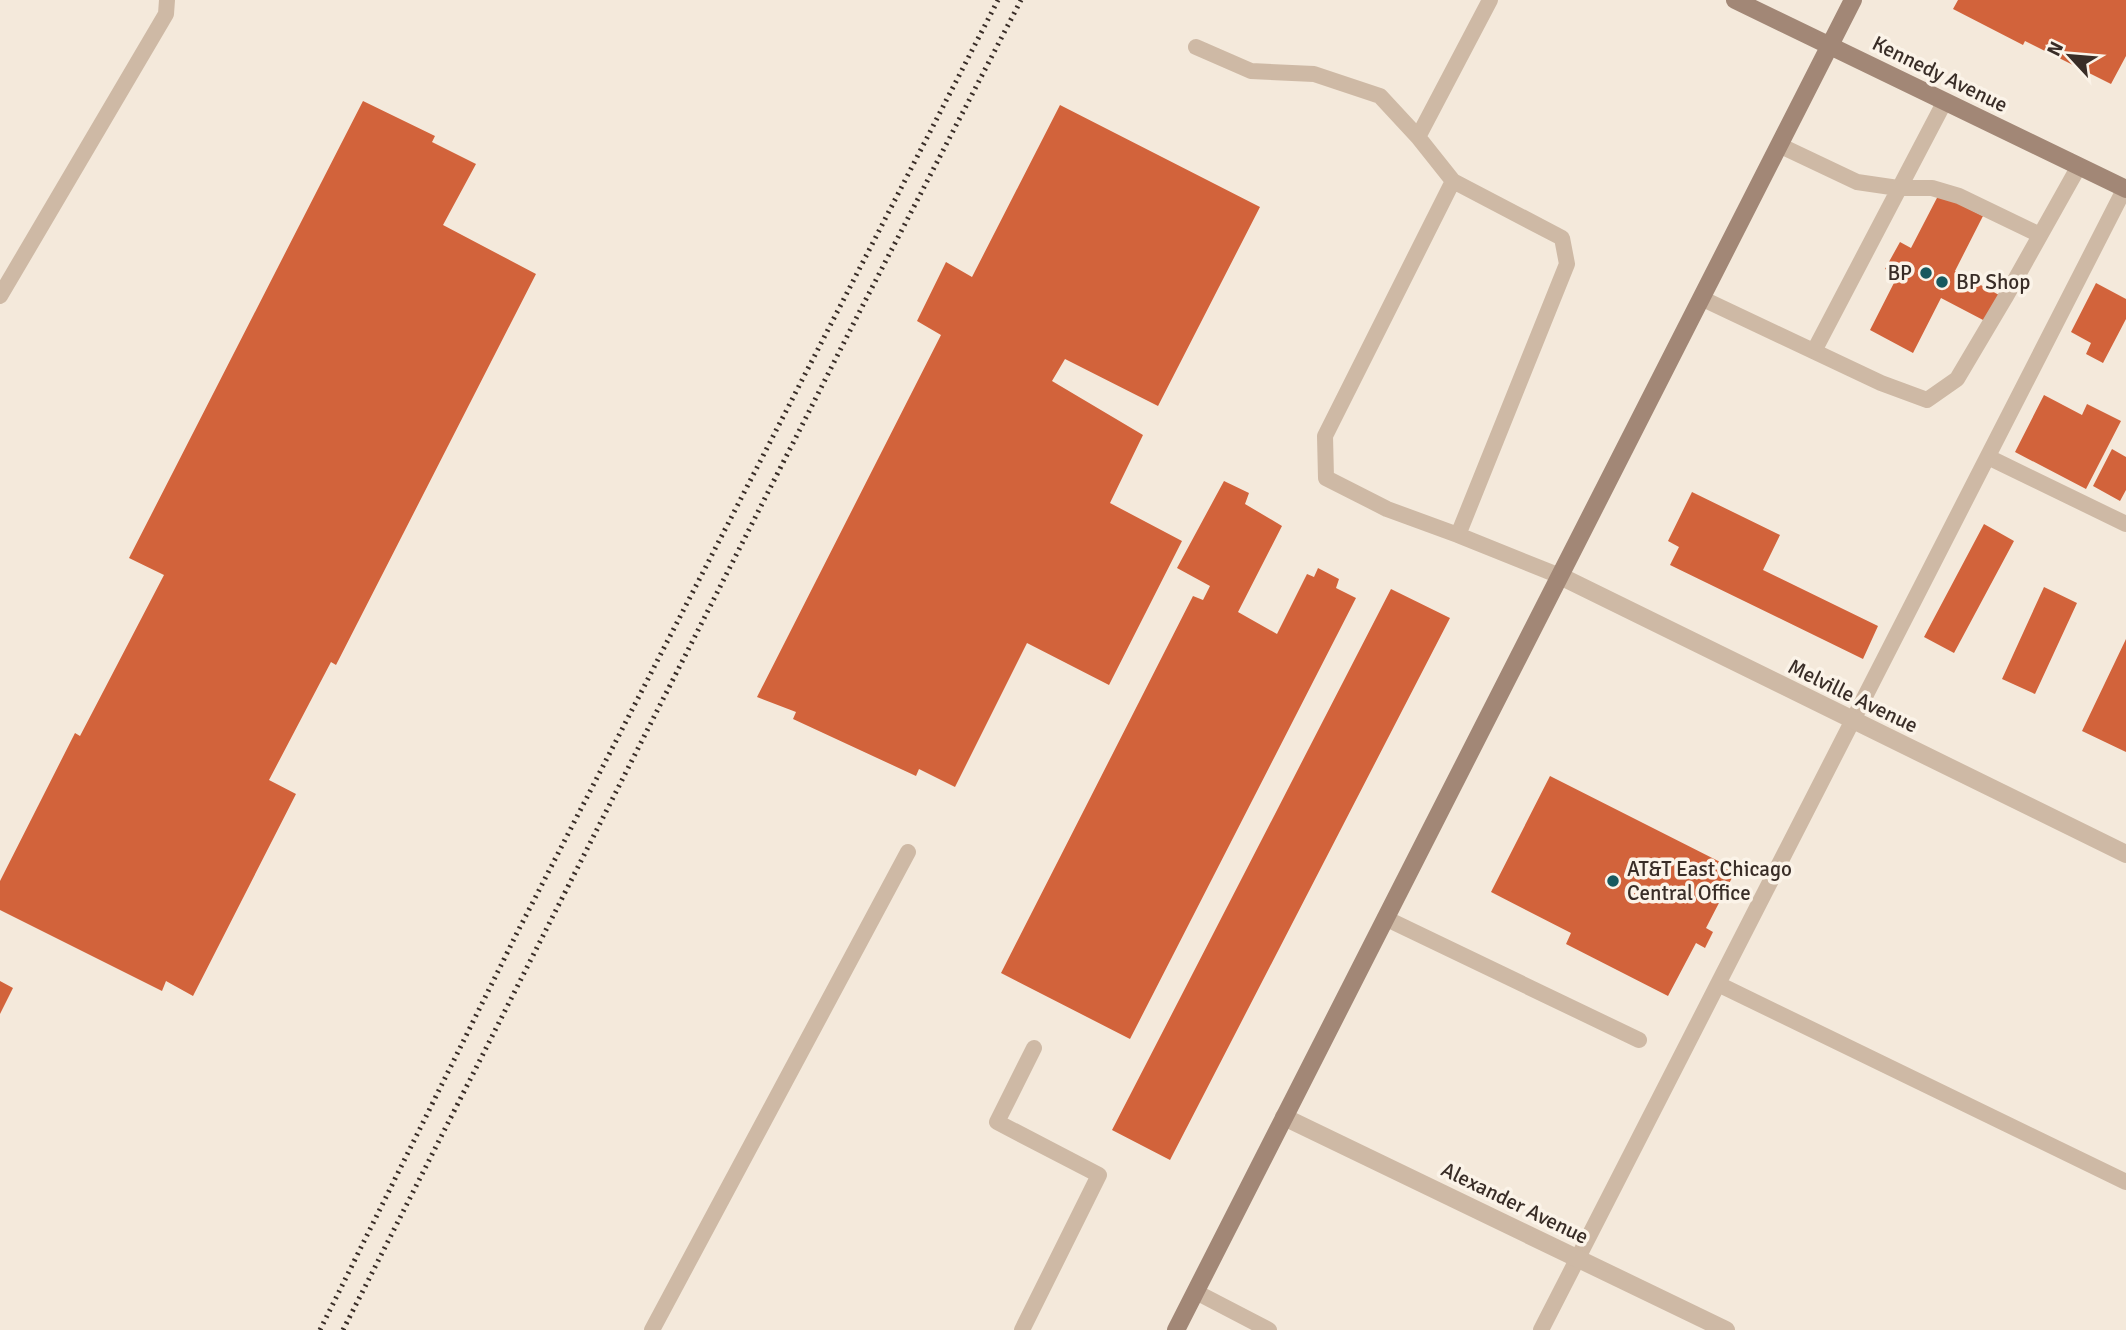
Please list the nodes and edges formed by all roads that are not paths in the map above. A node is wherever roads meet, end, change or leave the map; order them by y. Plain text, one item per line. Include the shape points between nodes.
1 (167, 0) edge
2 (1490, 0) edge
3 (1735, 0) edge
4 (1853, 0) edge
5 (1829, 46) junction
6 (1196, 47) dead end
7 (1945, 101) junction
8 (1418, 137) junction
9 (1779, 145) junction
10 (2079, 166) junction
11 (1452, 181) junction
12 (1898, 188) junction
13 (2126, 188) edge
14 (2040, 235) junction
15 (0, 296) edge
16 (1701, 298) junction
17 (1814, 351) junction
18 (1988, 457) junction
19 (2126, 524) edge
20 (1458, 535) junction
21 (1560, 576) junction
22 (1853, 721) junction
23 (908, 852) dead end
24 (2126, 854) edge
25 (1385, 919) junction
26 (1718, 985) junction
27 (1639, 1040) dead end
28 (1034, 1048) dead end
29 (1284, 1117) junction
30 (2126, 1182) edge
31 (1578, 1259) junction
32 (1196, 1292) junction
33 (652, 1330) edge
34 (1023, 1330) edge
35 (1176, 1330) edge
36 (1269, 1330) edge
37 (1541, 1330) edge
38 (1726, 1330) edge

1 - 15 lane via 166,14
2 - 8 lane
3 - 5 main road, Kennedy Avenue
4 - 5 main road
5 - 7 main road, Kennedy Avenue
5 - 9 main road
6 - 8 lane via 1251,71 1314,74 1380,96
7 - 10 main road, Kennedy Avenue
7 - 12 lane
8 - 11 lane
9 - 12 lane via 1857,182
9 - 16 main road
10 - 13 main road, Kennedy Avenue
10 - 14 lane
11 - 20 lane via 1562,238 1566,264
11 - 20 lane via 1325,436 1326,478 1387,509
12 - 14 lane via 1932,188 1959,196
12 - 17 lane
13 - 18 lane
14 - 17 lane via 1957,379 1927,400
16 - 17 lane
16 - 21 main road
18 - 19 lane
18 - 22 lane
20 - 21 lane
21 - 22 street, Melville Avenue
21 - 25 main road
22 - 24 street, Melville Avenue
22 - 26 lane
23 - 33 lane
25 - 27 lane
25 - 29 main road
26 - 30 lane
26 - 31 lane
28 - 34 lane via 997,1122 1099,1175
29 - 31 street, Alexander Avenue
29 - 32 main road
31 - 37 lane
31 - 38 street, Alexander Avenue
32 - 35 main road
32 - 36 lane

